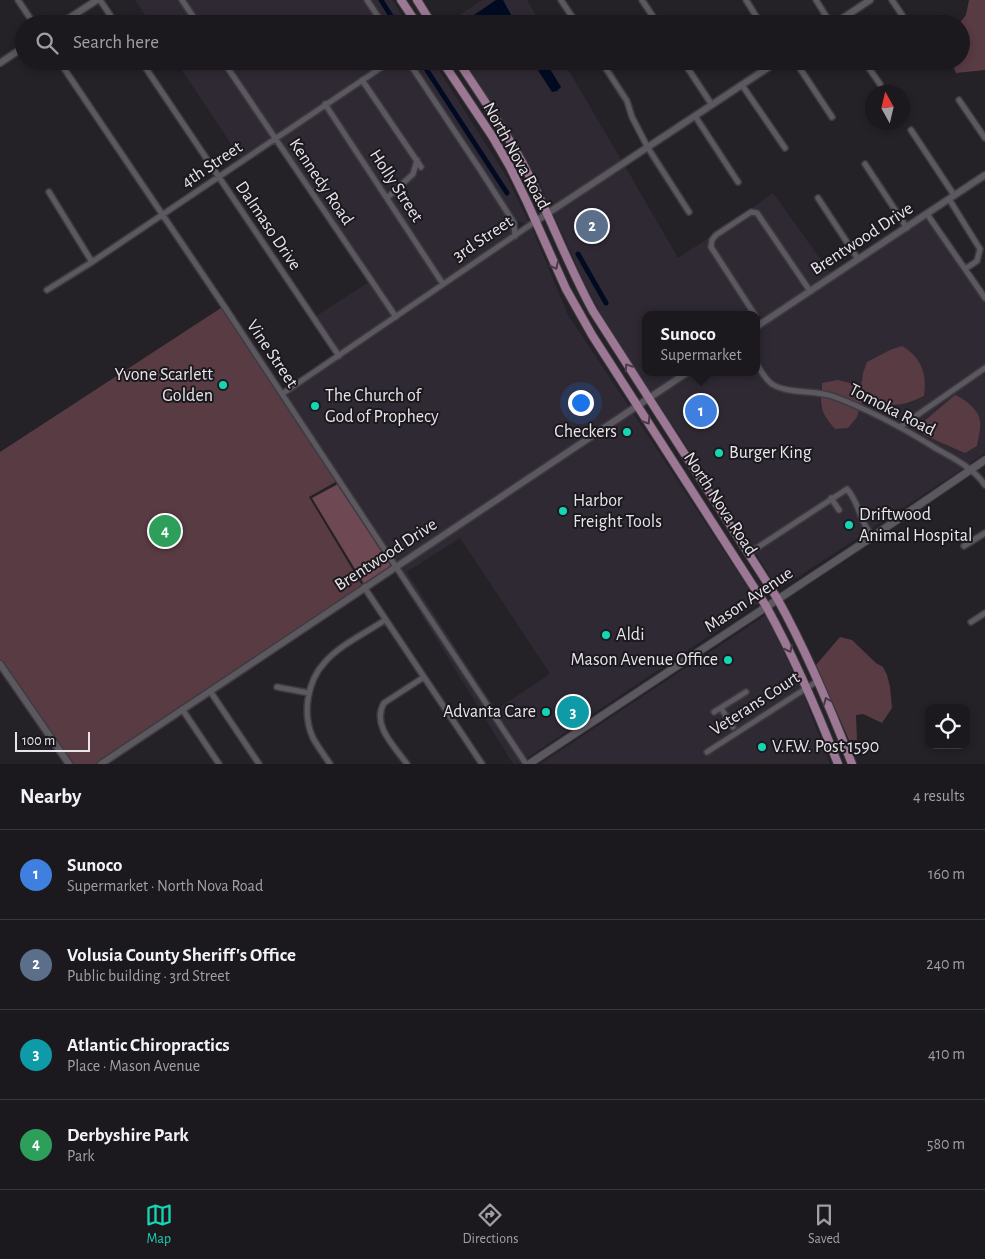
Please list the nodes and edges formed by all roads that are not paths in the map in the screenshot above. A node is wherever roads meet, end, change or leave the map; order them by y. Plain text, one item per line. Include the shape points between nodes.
1 (18, 0) edge
2 (99, 0) edge
3 (182, 0) edge
4 (367, 0) edge
5 (401, 0) edge
6 (417, 0) edge
7 (561, 0) edge
8 (642, 0) edge
9 (746, 0) edge
10 (816, 0) edge
11 (870, 0) edge
12 (892, 0) edge
13 (28, 15) edge
14 (75, 15) edge
15 (110, 15) edge
16 (192, 15) edge
17 (377, 15) edge
18 (411, 15) edge
19 (426, 15) edge
20 (571, 15) edge
21 (652, 15) edge
22 (755, 15) edge
23 (829, 15) edge
24 (848, 15) edge
25 (902, 15) edge
26 (15, 53) edge
27 (0, 63) edge
28 (65, 70) edge
29 (147, 70) edge
30 (229, 70) edge
31 (377, 70) edge
32 (414, 70) edge
33 (448, 70) edge
34 (464, 70) edge
35 (608, 70) edge
36 (689, 70) edge
37 (764, 70) edge
38 (801, 70) edge
39 (870, 70) edge
40 (362, 80) junction
41 (880, 84) dead end
42 (742, 85) junction
43 (959, 100) dead end
44 (326, 104) junction
45 (712, 105) junction
46 (695, 116) junction
47 (832, 117) dead end
48 (911, 130) dead end
49 (985, 138) edge
50 (275, 139) junction
51 (648, 148) junction
52 (785, 148) dead end
53 (417, 160) junction
54 (865, 164) dead end
55 (421, 167) dead end
56 (985, 175) edge
57 (218, 178) junction
58 (738, 182) dead end
59 (49, 192) dead end
60 (952, 197) junction
61 (387, 198) junction
62 (818, 198) dead end
63 (689, 212) dead end
64 (547, 213) junction
65 (927, 214) junction
66 (162, 215) junction
67 (536, 221) junction
68 (514, 223) junction
69 (527, 228) junction
70 (907, 228) junction
71 (515, 236) junction
72 (985, 244) edge
73 (981, 250) junction
74 (858, 259) junction
75 (92, 262) junction
76 (965, 269) junction
77 (443, 284) junction
78 (47, 290) dead end
79 (810, 291) junction
80 (985, 298) edge
81 (753, 311) edge
82 (396, 317) junction
83 (760, 324) edge
84 (339, 356) junction
85 (985, 368) edge
86 (760, 370) edge
87 (682, 376) edge
88 (282, 394) junction
89 (648, 399) junction
90 (638, 406) junction
91 (900, 426) junction
92 (985, 460) edge
93 (679, 469) junction
94 (971, 469) junction
95 (703, 482) junction
96 (985, 485) edge
97 (832, 498) junction
98 (840, 510) dead end
99 (985, 532) edge
100 (872, 537) junction
101 (964, 546) dead end
102 (749, 553) junction
103 (396, 566) junction
104 (364, 587) junction
105 (777, 598) junction
106 (766, 606) junction
107 (985, 613) edge
108 (385, 620) junction
109 (971, 622) dead end
110 (0, 664) edge
111 (424, 677) junction
112 (819, 680) junction
113 (277, 687) dead end
114 (807, 687) junction
115 (210, 691) junction
116 (746, 692) dead end
117 (309, 693) junction
118 (721, 708) junction
119 (182, 709) junction
120 (714, 712) dead end
121 (733, 727) dead end
122 (707, 752) dead end
123 (851, 762) edge
124 (69, 764) edge
125 (101, 764) edge
126 (219, 764) edge
127 (260, 764) edge
128 (330, 764) edge
129 (407, 764) edge
130 (482, 764) edge
131 (527, 764) edge
132 (840, 764) edge

1 - 13 street
2 - 14 street
2 - 15 street
3 - 16 street
4 - 17 street
5 - 18 main road
6 - 19 main road
7 - 20 street
8 - 21 street
9 - 22 street
10 - 23 street
11 - 24 street
12 - 25 street
26 - 27 street
28 - 66 street, Vine Street
29 - 57 street, Dalmaso Drive
30 - 50 street, Kennedy Road
31 - 40 street, 4th Street
32 - 68 street, North Nova Road
33 - 67 main road, North Nova Road via 501,151
34 - 64 main road, North Nova Road via 512,144
35 - 51 street via 627,101
36 - 45 street
37 - 42 street, 3rd Street
38 - 47 street
39 - 41 street
40 - 44 street, 4th Street
40 - 53 street
42 - 45 street, 3rd Street
42 - 52 street
43 - 49 street
44 - 50 street, 4th Street
44 - 61 street, Holly Street
45 - 46 street, 3rd Street
46 - 51 street, 3rd Street
46 - 58 street
48 - 60 street
50 - 57 street, 4th Street
50 - 82 street, Kennedy Road
51 - 63 street
51 - 64 street, 3rd Street
53 - 55 street
53 - 61 street via 413,174
54 - 70 street
56 - 60 street, Brentwood Drive
57 - 66 street, 4th Street
57 - 84 street, Dalmaso Drive
59 - 75 street
60 - 65 street, Brentwood Drive
60 - 73 street
61 - 77 street, Holly Street
62 - 74 street
64 - 67 street, 3rd Street
89 -> 64 main road, North Nova Road via 586,298
65 - 70 street, Brentwood Drive
65 - 76 street
66 - 75 street, 4th Street
66 - 88 street, Vine Street
67 - 69 street, 3rd Street
67 -> 90 main road, North Nova Road via 574,302
68 - 69 street
68 - 71 street
69 - 71 street, 3rd Street
70 - 74 street, Brentwood Drive
71 - 77 street, 3rd Street
72 - 73 street
73 - 76 street via 977,261
74 - 79 street, Brentwood Drive
75 - 78 street, 4th Street
76 - 80 street
77 - 82 street, 3rd Street
79 - 81 street via 757,213 751,212 716,235 711,247
79 - 83 street, Brentwood Drive
82 - 84 street, 3rd Street
84 - 88 street, 3rd Street
85 - 91 street
86 - 91 street, Tomoka Road via 773,385 829,395
87 - 89 street, Brentwood Drive
88 - 103 street, Vine Street
89 - 90 street, Brentwood Drive
89 - 95 main road, North Nova Road
90 -> 93 main road, North Nova Road
90 - 103 street, Brentwood Drive
91 - 94 street, Tomoka Road
92 - 94 main road, Mason Avenue
93 - 95 main road
93 - 106 main road, North Nova Road
94 - 96 street, Tomoka Road
94 - 100 main road, Mason Avenue
95 - 102 main road, North Nova Road
97 - 98 street
97 - 100 street via 847,489 853,495
97 - 102 street
99 - 101 street
100 - 105 main road, Mason Avenue
102 - 105 main road, North Nova Road
103 - 104 street, Brentwood Drive
103 - 131 street, Vine Street
104 - 108 street
104 - 115 street, Brentwood Drive
105 - 106 main road, Mason Avenue
105 - 112 main road, North Nova Road
106 -> 114 main road, North Nova Road
106 - 131 main road, Mason Avenue
107 - 109 street
108 - 111 street
108 - 117 street via 325,662 318,670
110 - 124 street
111 - 129 street via 384,703 380,710 380,725
111 - 130 street
112 - 114 street, Veterans Court
123 -> 112 main road, North Nova Road
113 - 117 street
114 - 122 street, Veterans Court
114 - 132 main road, North Nova Road
115 - 119 street, Brentwood Drive
115 - 127 street
116 - 118 street
117 - 128 street via 311,731
118 - 120 street
118 - 121 street
119 - 125 street, Brentwood Drive
119 - 126 street
123 - 132 street

